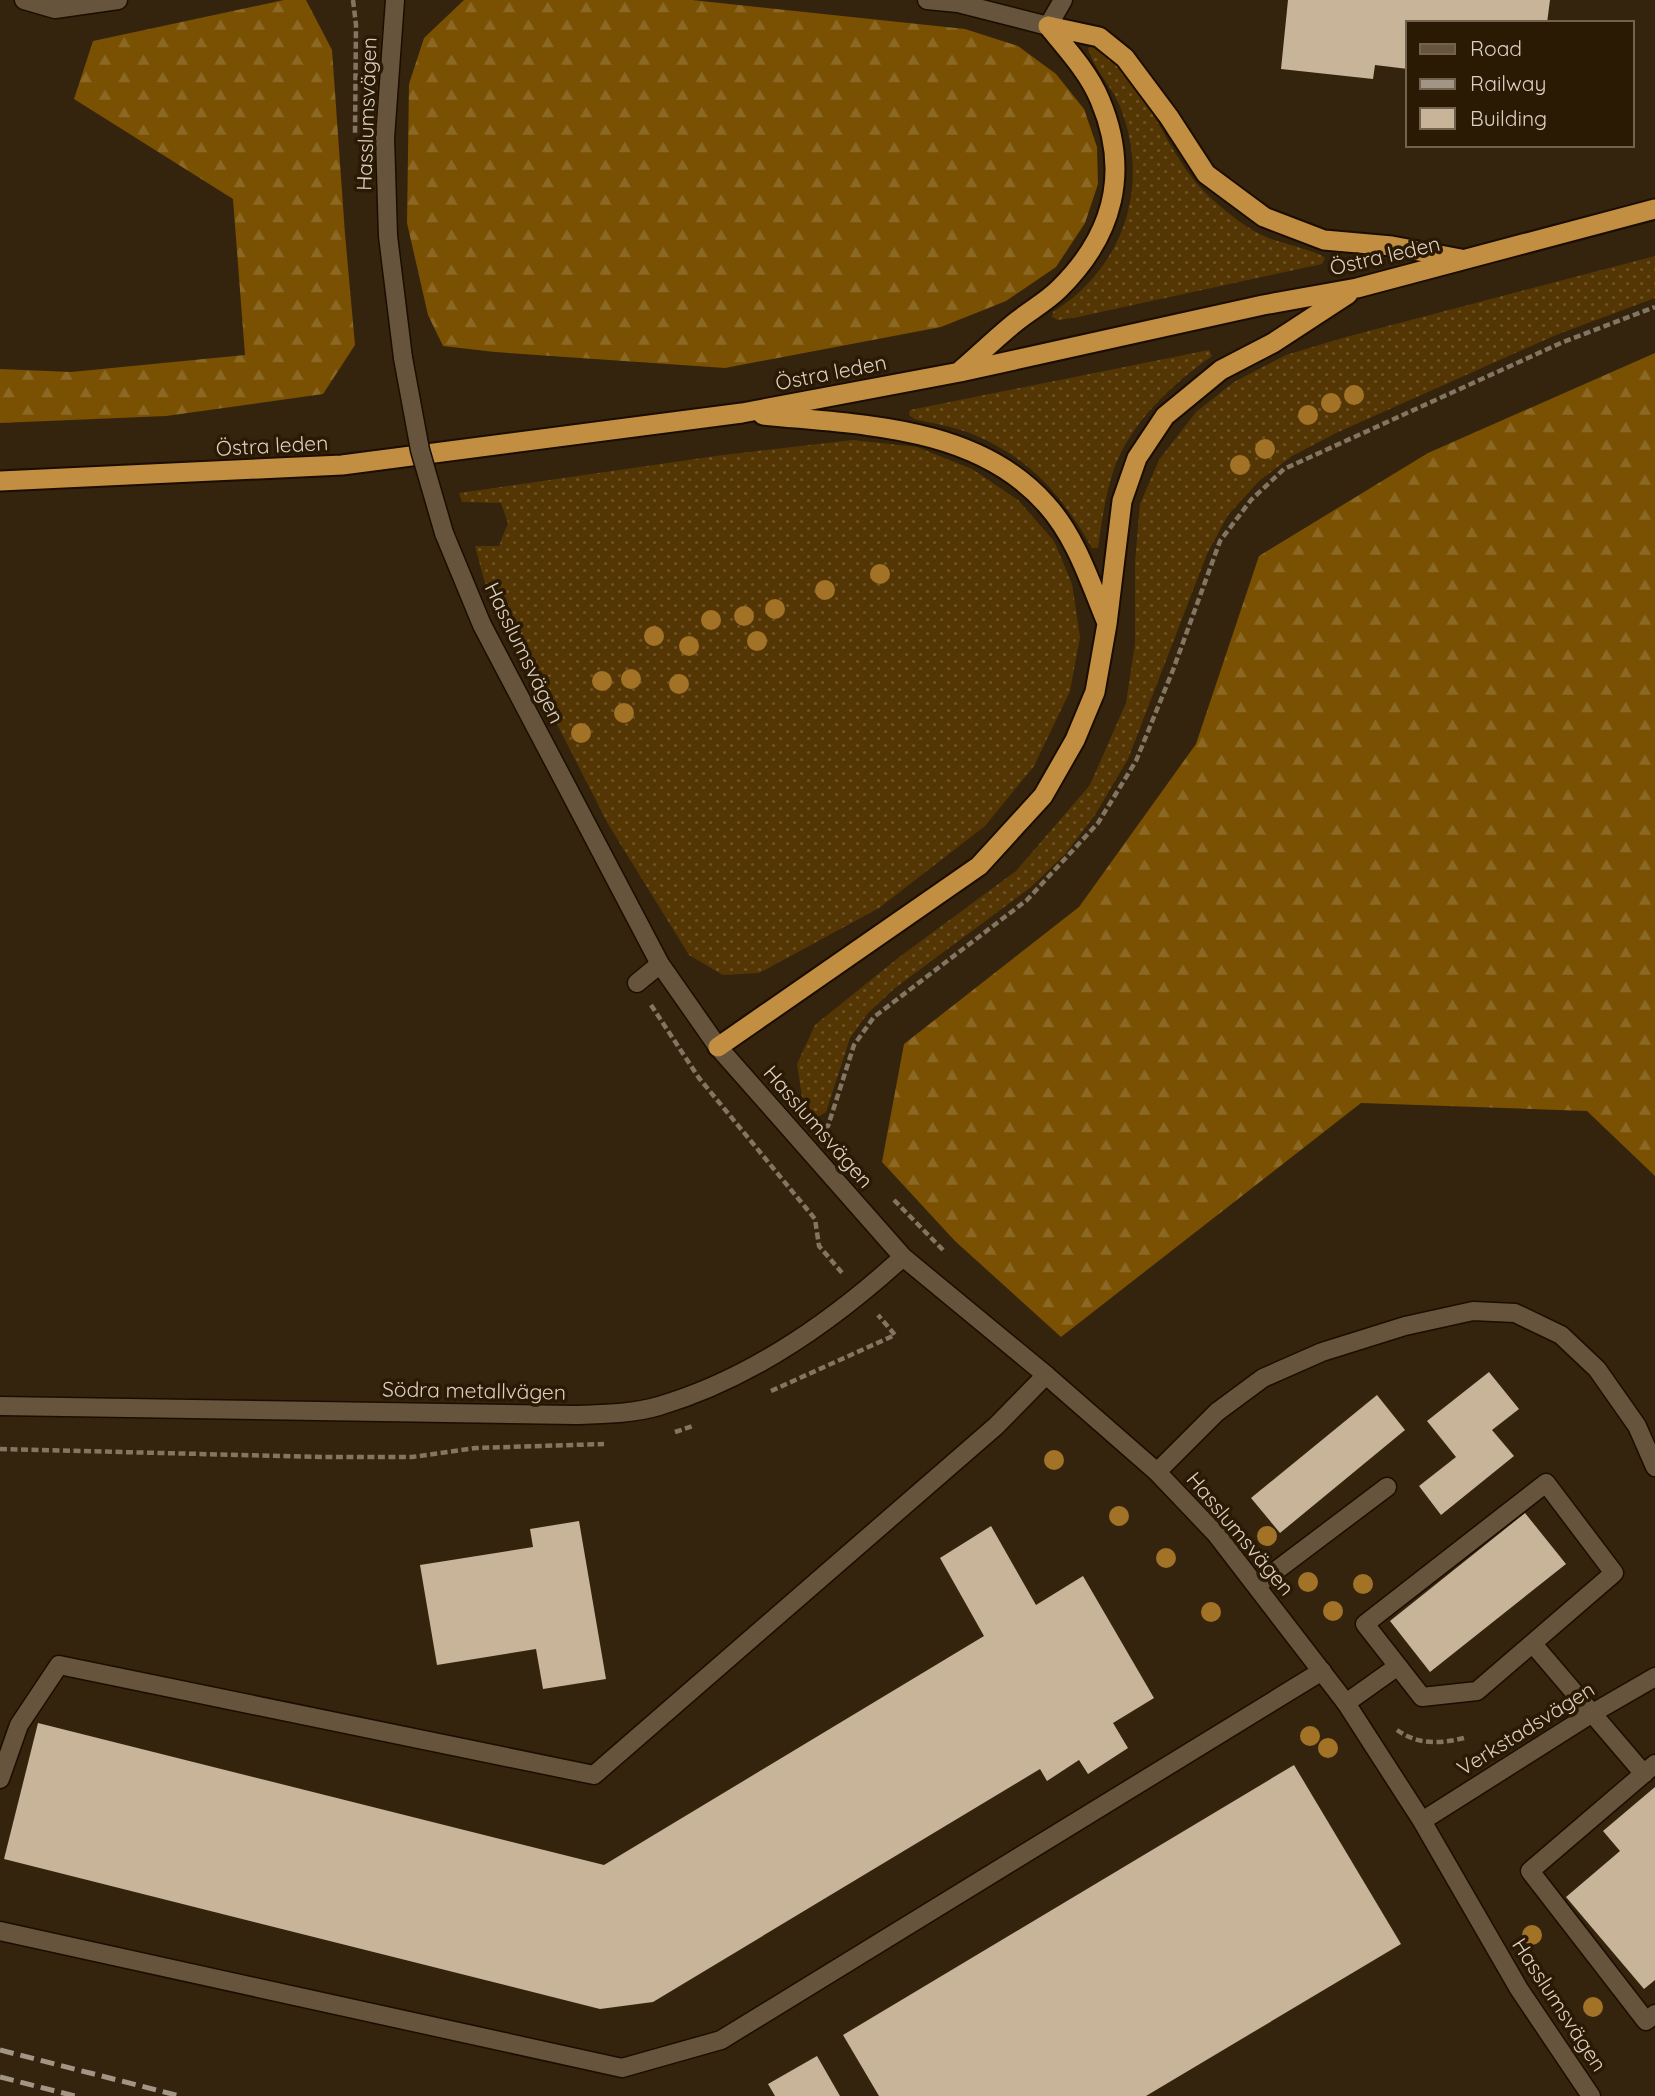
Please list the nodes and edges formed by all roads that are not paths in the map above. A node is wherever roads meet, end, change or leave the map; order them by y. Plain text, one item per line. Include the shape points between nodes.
1 (24, 0) edge
2 (118, 0) edge
3 (395, 0) edge
4 (928, 0) edge
5 (1063, 0) edge
6 (1048, 26) junction
7 (1655, 209) edge
8 (1467, 260) junction
9 (1357, 288) junction
10 (960, 372) junction
11 (742, 413) junction
12 (0, 481) edge
13 (1107, 624) junction
14 (660, 964) junction
15 (637, 983) dead end
16 (718, 1046) junction
17 (903, 1257) junction
18 (1046, 1375) junction
19 (0, 1406) edge
20 (1655, 1467) edge
21 (1157, 1472) junction
22 (1387, 1487) dead end
23 (1257, 1585) junction
24 (1533, 1644) junction
25 (1398, 1666) junction
26 (1322, 1671) junction
27 (1655, 1676) edge
28 (1346, 1703) junction
29 (1591, 1714) junction
30 (1649, 1769) edge
31 (0, 1779) edge
32 (1422, 1821) junction
33 (0, 1931) edge
34 (1655, 2014) edge
35 (1591, 2096) edge

1 - 2 street via 55,9
3 - 14 street, Hasslumsvägen, bridge via 385,138 388,236 403,358 421,450 444,533 487,636
4 - 6 street
5 - 6 street
6 - 8 highway via 1099,37 1125,58 1206,174 1264,217 1324,240
6 - 10 highway via 1099,98 1113,137 1117,175 1109,212 1099,239 1058,290
7 - 8 highway, Östra leden
8 - 9 highway, Östra leden
9 - 10 highway, Östra leden
9 - 13 highway via 1273,343 1221,370 1166,416 1137,458 1122,502
10 - 11 highway, Östra leden
11 - 12 highway, Östra leden via 342,465
11 - 13 highway via 858,425 951,442 1011,472 1046,504 1074,545
13 - 16 highway via 1095,692 1075,740 1043,796 1007,836 979,866
14 - 15 street
14 - 16 street, Hasslumsvägen
16 - 17 street, Hasslumsvägen
17 - 18 street, Hasslumsvägen
17 - 19 street, Södra metallvägen via 861,1295 767,1359 682,1398 614,1414
18 - 21 street, Hasslumsvägen
18 - 31 street via 996,1426 594,1774 60,1665 19,1725
20 - 21 street via 1637,1426 1597,1369 1561,1335 1515,1314 1473,1311 1334,1348 1263,1378 1217,1412
21 - 23 street, Hasslumsvägen
22 - 23 street
23 - 26 street, Hasslumsvägen
24 - 25 street via 1477,1691 1422,1696
24 - 25 street via 1614,1573 1546,1483 1365,1624
24 - 29 street
25 - 28 street
26 - 28 street, Hasslumsvägen
26 - 33 street via 721,2039 622,2068
27 - 29 street, Verkstadsvägen
28 - 32 street, Hasslumsvägen
29 - 30 street
29 - 32 street, Verkstadsvägen
30 - 34 street via 1530,1871 1646,2021
32 - 35 street, Hasslumsvägen via 1519,1989

